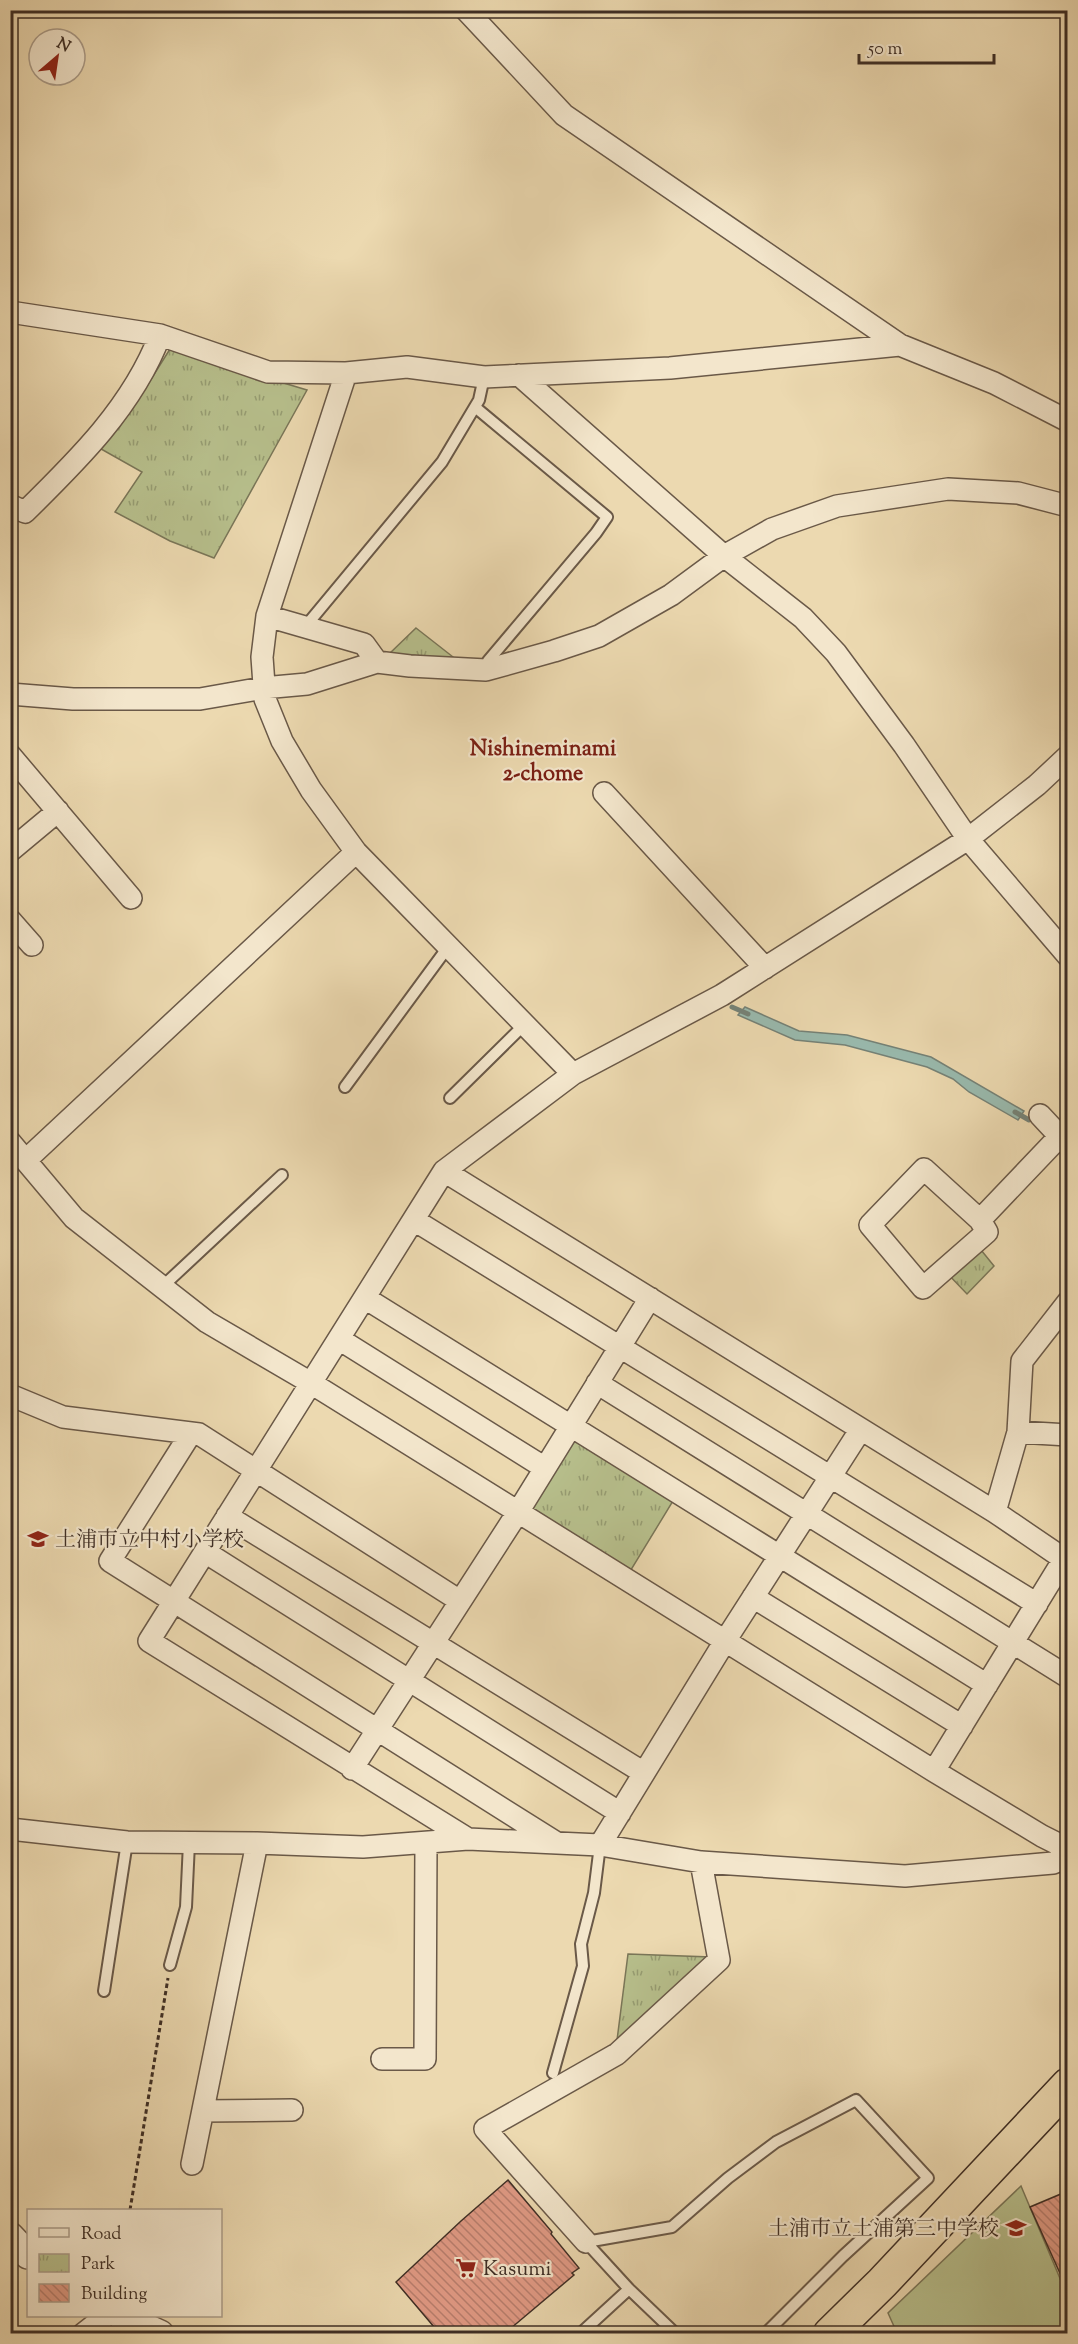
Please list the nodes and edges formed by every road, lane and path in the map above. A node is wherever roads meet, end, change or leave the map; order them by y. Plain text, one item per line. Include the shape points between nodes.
1 (466, 10) edge
2 (12, 314) edge
3 (160, 335) junction
4 (900, 345) junction
5 (346, 373) junction
6 (519, 375) junction
7 (484, 377) junction
8 (475, 407) junction
9 (1068, 421) edge
10 (10, 505) edge
11 (1068, 506) edge
12 (724, 556) junction
13 (267, 616) junction
14 (305, 627) junction
15 (377, 662) junction
16 (486, 670) junction
17 (263, 688) junction
18 (10, 694) edge
19 (10, 755) edge
20 (1068, 756) edge
21 (604, 793) dead end
22 (58, 811) junction
23 (968, 839) junction
24 (10, 851) edge
25 (356, 852) junction
26 (131, 898) dead end
27 (10, 920) edge
28 (32, 945) dead end
29 (448, 947) junction
30 (1065, 950) edge
31 (765, 968) junction
32 (524, 1025) junction
33 (573, 1074) junction
34 (345, 1087) dead end
35 (450, 1098) dead end
36 (1040, 1115) dead end
37 (1064, 1140) edge
38 (16, 1152) edge
39 (444, 1171) junction
40 (282, 1175) dead end
41 (414, 1220) junction
42 (980, 1220) junction
43 (162, 1287) junction
44 (365, 1298) junction
45 (650, 1298) junction
46 (1068, 1302) edge
47 (339, 1339) junction
48 (620, 1347) junction
49 (311, 1383) junction
50 (597, 1383) junction
51 (10, 1395) edge
52 (570, 1427) junction
53 (861, 1429) junction
54 (1018, 1432) junction
55 (191, 1433) junction
56 (1068, 1436) edge
57 (545, 1468) junction
58 (255, 1471) junction
59 (830, 1476) junction
60 (518, 1512) junction
61 (995, 1512) junction
62 (806, 1515) junction
63 (227, 1516) junction
64 (205, 1552) junction
65 (779, 1556) junction
66 (753, 1597) junction
67 (175, 1601) junction
68 (460, 1601) junction
69 (1037, 1604) junction
70 (725, 1641) junction
71 (433, 1643) junction
72 (1013, 1644) junction
73 (1068, 1677) edge
74 (409, 1680) junction
75 (987, 1685) junction
76 (962, 1726) junction
77 (378, 1728) junction
78 (352, 1769) junction
79 (934, 1771) junction
80 (644, 1773) junction
81 (620, 1813) junction
82 (10, 1829) edge
83 (468, 1839) junction
84 (127, 1842) junction
85 (189, 1843) junction
86 (257, 1843) junction
87 (426, 1843) junction
88 (557, 1843) junction
89 (600, 1845) junction
90 (1068, 1849) edge
91 (1068, 1857) edge
92 (701, 1862) junction
93 (170, 1965) joint
94 (104, 1991) dead end
95 (382, 2060) dead end
96 (553, 2073) dead end
97 (1068, 2085) edge
98 (292, 2110) dead end
99 (203, 2111) junction
100 (192, 2164) dead end
101 (130, 2209) edge
102 (10, 2236) edge
103 (586, 2242) junction
104 (27, 2254) edge
105 (628, 2289) junction
106 (105, 2317) edge
107 (123, 2317) edge
108 (83, 2334) edge
109 (160, 2334) edge
110 (580, 2334) edge
111 (675, 2334) edge
112 (765, 2334) edge
113 (830, 2334) edge

1 - 4 street via 564,115
2 - 3 street
3 - 5 street via 268,372
3 - 10 street via 150,361 120,409 70,468 25,512
4 - 6 street via 670,368
4 - 9 street via 994,383
5 - 7 street via 407,367
5 - 13 street
6 - 7 street
6 - 12 street
7 - 8 lane
8 - 14 lane via 442,462
8 - 16 lane via 607,517 488,661
11 - 12 street via 1018,493 948,489 837,506 772,529
12 - 16 street via 671,595 599,636
12 - 23 street via 803,618 836,653
13 - 14 street
13 - 17 street
14 - 15 street via 363,644
15 - 16 street
15 - 17 street via 307,684
17 - 18 street via 200,699 73,699
17 - 25 street via 282,741 310,790
19 - 22 street
20 - 23 street
21 - 31 street
22 - 24 street
22 - 26 street
23 - 30 street
23 - 31 street
25 - 29 street
25 - 38 street
27 - 28 street
29 - 32 street
29 - 34 lane
31 - 33 street
32 - 33 street
32 - 35 lane
33 - 39 street
36 - 37 street
37 - 42 street
38 - 43 street via 74,1218
39 - 41 street
39 - 45 street
40 - 43 lane
41 - 44 street
41 - 48 street
42 - 42 street via 987,1232 923,1288 870,1225 924,1169
43 - 49 street via 207,1322
44 - 47 street
44 - 52 street
45 - 48 street
45 - 53 street
46 - 54 street via 1022,1361
47 - 49 street
47 - 57 street
48 - 50 street
48 - 59 street
49 - 58 street
49 - 60 street
50 - 52 street
50 - 62 street
51 - 55 street via 63,1418
52 - 57 street
52 - 65 street
53 - 59 street
53 - 61 street
54 - 56 street
54 - 61 street
55 - 58 street via 199,1434
55 - 67 street via 110,1561
57 - 60 street
58 - 63 street
58 - 68 street
59 - 62 street
59 - 69 street
60 - 68 street
60 - 70 street
61 - 69 street via 1065,1559
62 - 65 street
62 - 72 street
63 - 64 street
63 - 71 street
64 - 67 street
64 - 74 street
65 - 66 street
65 - 75 street
66 - 70 street
66 - 76 street
67 - 77 street
67 - 78 street via 149,1641
68 - 71 street
69 - 72 street
70 - 79 street
70 - 80 street
71 - 74 street
71 - 80 street
72 - 73 street
72 - 75 street
74 - 77 street
74 - 81 street
75 - 76 street
76 - 79 street
77 - 78 street
77 - 88 street
78 - 83 street
79 - 90 street
80 - 81 street
81 - 89 street
82 - 84 street
83 - 87 street
83 - 88 street
84 - 85 street
84 - 94 lane
85 - 86 street
85 - 93 lane via 186,1907
86 - 87 street via 363,1847
86 - 99 street
87 - 95 street via 425,2059
88 - 89 street
89 - 92 street
89 - 96 lane via 594,1893 581,1944 583,1966
91 - 92 street via 1053,1863 905,1876
92 - 103 street via 719,1960 617,2054 485,2129
93 - 101 path
97 - 113 highway
98 - 99 street
99 - 100 street
102 - 104 street
103 - 105 lane
103 - 112 lane via 672,2227 776,2142 856,2100 928,2178
105 - 110 lane
105 - 111 lane
106 - 108 street
107 - 109 street

